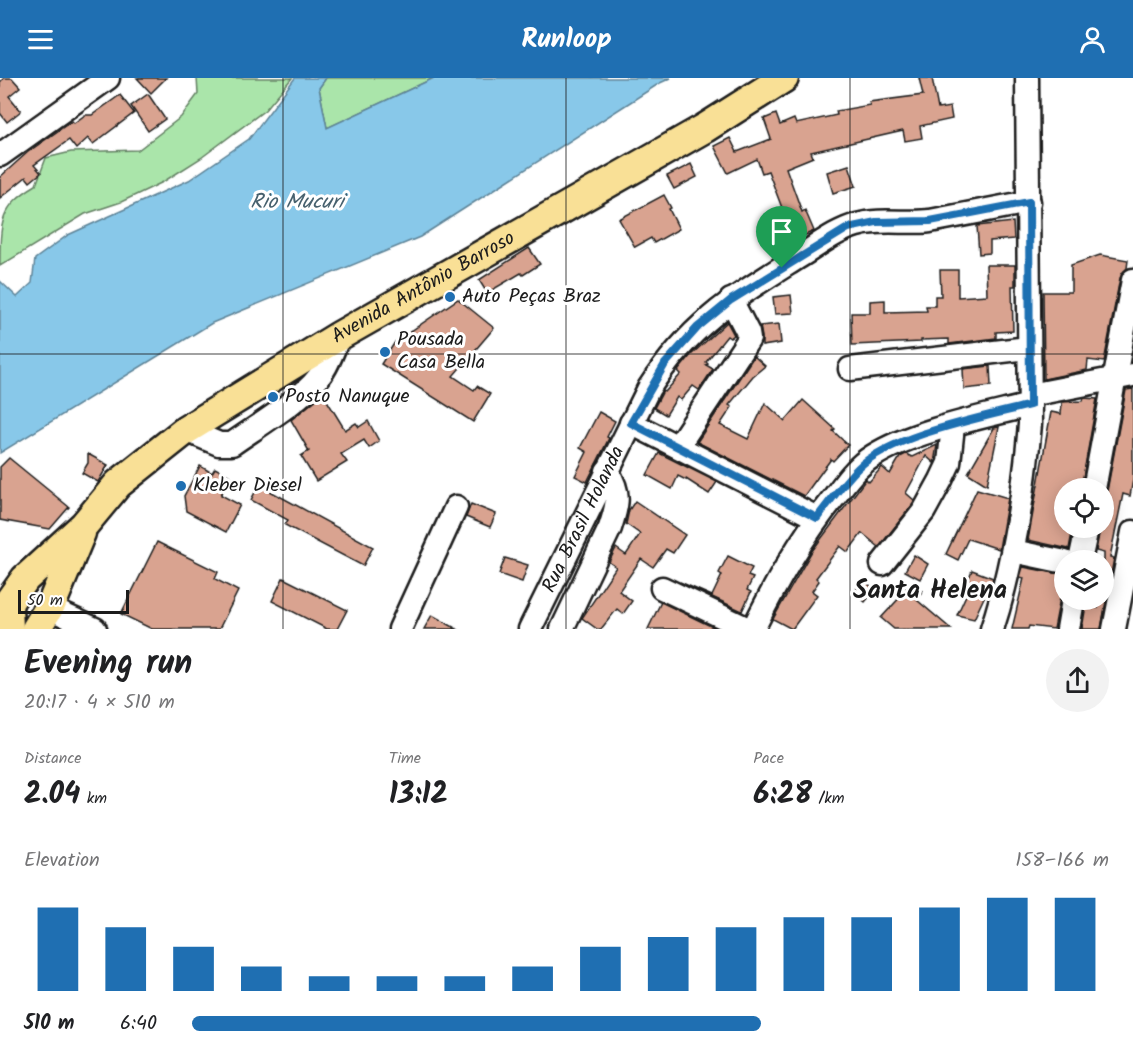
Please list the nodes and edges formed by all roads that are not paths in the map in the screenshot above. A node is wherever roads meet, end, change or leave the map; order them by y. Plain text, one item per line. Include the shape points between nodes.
1 (107, 78) edge
2 (784, 78) edge
3 (1027, 78) edge
4 (0, 155) edge
5 (1029, 202) junction
6 (1133, 280) edge
7 (731, 300) junction
8 (1028, 348) junction
9 (850, 369) dead end
10 (1125, 377) edge
11 (1030, 400) junction
12 (631, 423) junction
13 (953, 426) junction
14 (678, 446) junction
15 (607, 471) junction
16 (1097, 478) edge
17 (456, 507) dead end
18 (817, 518) junction
19 (84, 525) junction
20 (1133, 532) edge
21 (1013, 551) junction
22 (1054, 560) edge
23 (882, 564) dead end
24 (662, 588) dead end
25 (9, 597) edge
26 (1071, 610) edge
27 (45, 614) edge
28 (94, 629) edge
29 (400, 629) edge
30 (530, 629) edge
31 (562, 629) edge
32 (748, 629) edge
33 (753, 629) edge
34 (992, 629) edge
35 (1068, 629) edge
36 (1114, 629) edge

1 - 4 street
2 - 19 main road, Avenida Antônio Barroso via 705,128 339,336 186,430 118,484
3 - 5 street
5 - 7 street, Rua Brasil Holanda via 930,221 859,224
5 - 8 street
6 - 10 street
7 - 12 street, Rua Brasil Holanda via 698,327 665,364
7 - 14 street via 749,339
8 - 9 street
8 - 11 street
10 - 11 street
10 - 16 street
11 - 13 street
11 - 21 street via 1026,463
12 - 14 street
12 - 15 street, Rua Brasil Holanda
13 - 18 street via 872,456
13 - 23 street via 949,463 941,480 924,511
14 - 18 street
15 - 30 street, Rua Brasil Holanda
15 - 31 street via 615,484 616,510
17 - 29 street
18 - 33 street via 786,564
19 - 25 main road, Avenida Antônio Barroso
19 - 27 main road, Avenida Antônio Barroso
20 - 36 street
21 - 22 street
21 - 34 street
24 - 32 street
25 - 27 main road via 44,590
26 - 35 street
27 - 28 street

